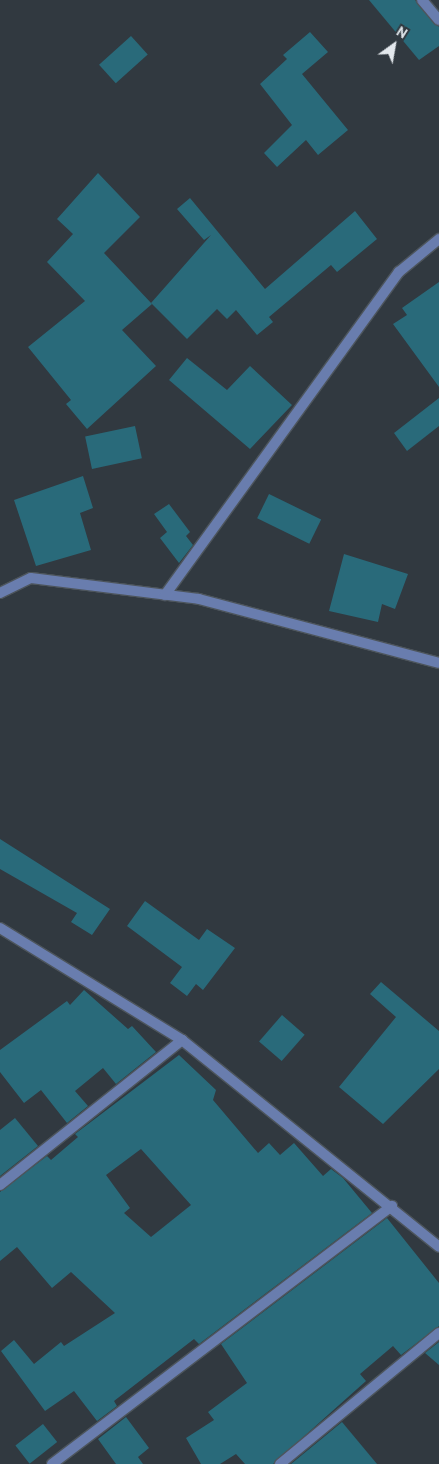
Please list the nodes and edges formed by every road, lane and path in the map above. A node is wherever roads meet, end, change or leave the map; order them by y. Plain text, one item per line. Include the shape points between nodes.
1 (422, 0) edge
2 (439, 20) edge
3 (439, 239) edge
4 (0, 593) edge
5 (165, 594) junction
6 (439, 663) edge
7 (0, 928) edge
8 (182, 1040) junction
9 (0, 1185) edge
10 (392, 1206) junction
11 (439, 1247) edge
12 (439, 1333) edge
13 (52, 1464) edge
14 (280, 1464) edge

1 - 2 street
3 - 5 street via 399,272
4 - 5 street via 31,578
5 - 6 street via 199,599
7 - 8 street
8 - 9 street
8 - 10 street
10 - 11 street
10 - 13 street
12 - 14 street

